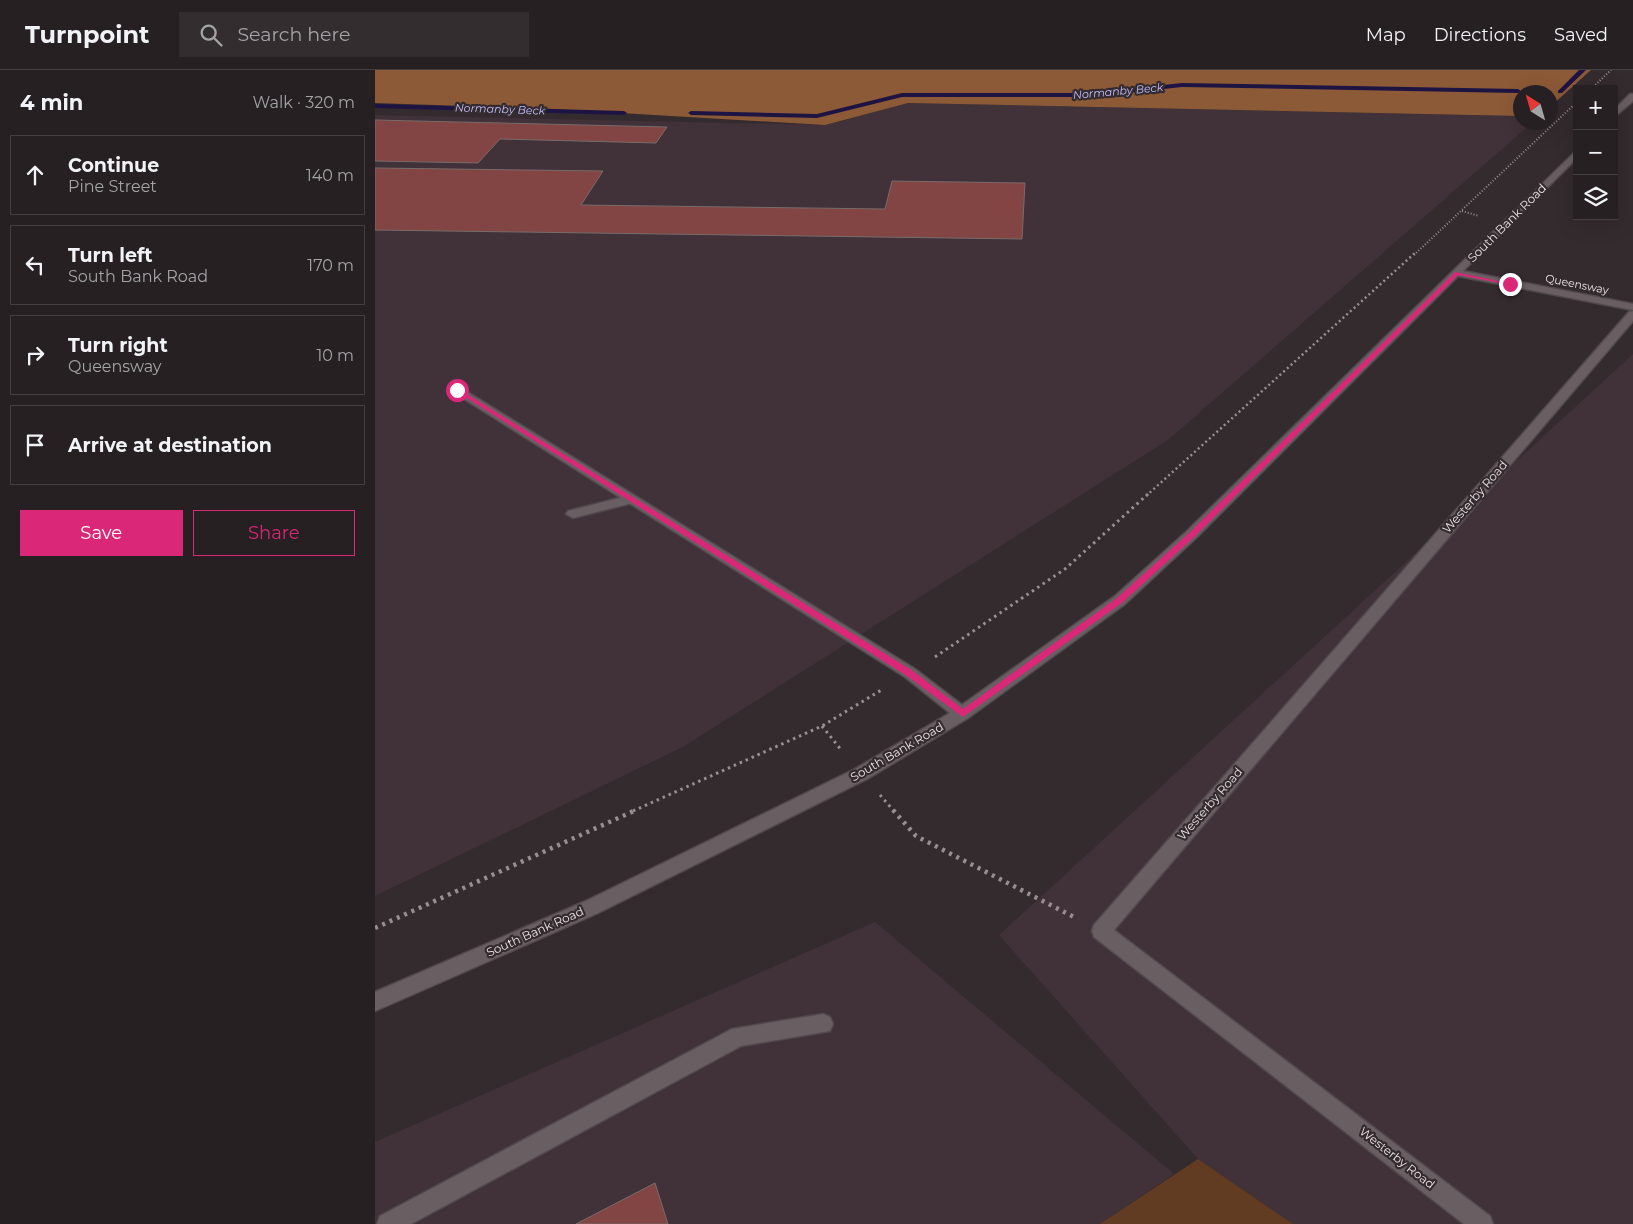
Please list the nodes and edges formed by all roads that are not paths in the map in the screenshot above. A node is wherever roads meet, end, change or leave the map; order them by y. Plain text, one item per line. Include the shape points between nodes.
1 (1633, 96) edge
2 (1618, 111) edge
3 (1573, 157) edge
4 (1457, 273) junction
5 (1633, 308) edge
6 (1633, 314) edge
7 (457, 390) dead end
8 (631, 499) junction
9 (573, 514) dead end
10 (963, 714) junction
11 (375, 1002) edge
12 (823, 1024) dead end
13 (388, 1224) edge
14 (1482, 1224) edge

1 - 2 street
3 - 4 street, South Bank Road
4 - 5 street, Queensway
4 - 10 street, South Bank Road via 1191,535 1120,600
6 - 14 street, Westerby Road via 1101,931
7 - 8 street
8 - 9 street
8 - 10 street via 910,673
10 - 11 street, South Bank Road via 861,774 592,907
12 - 13 street via 739,1036

